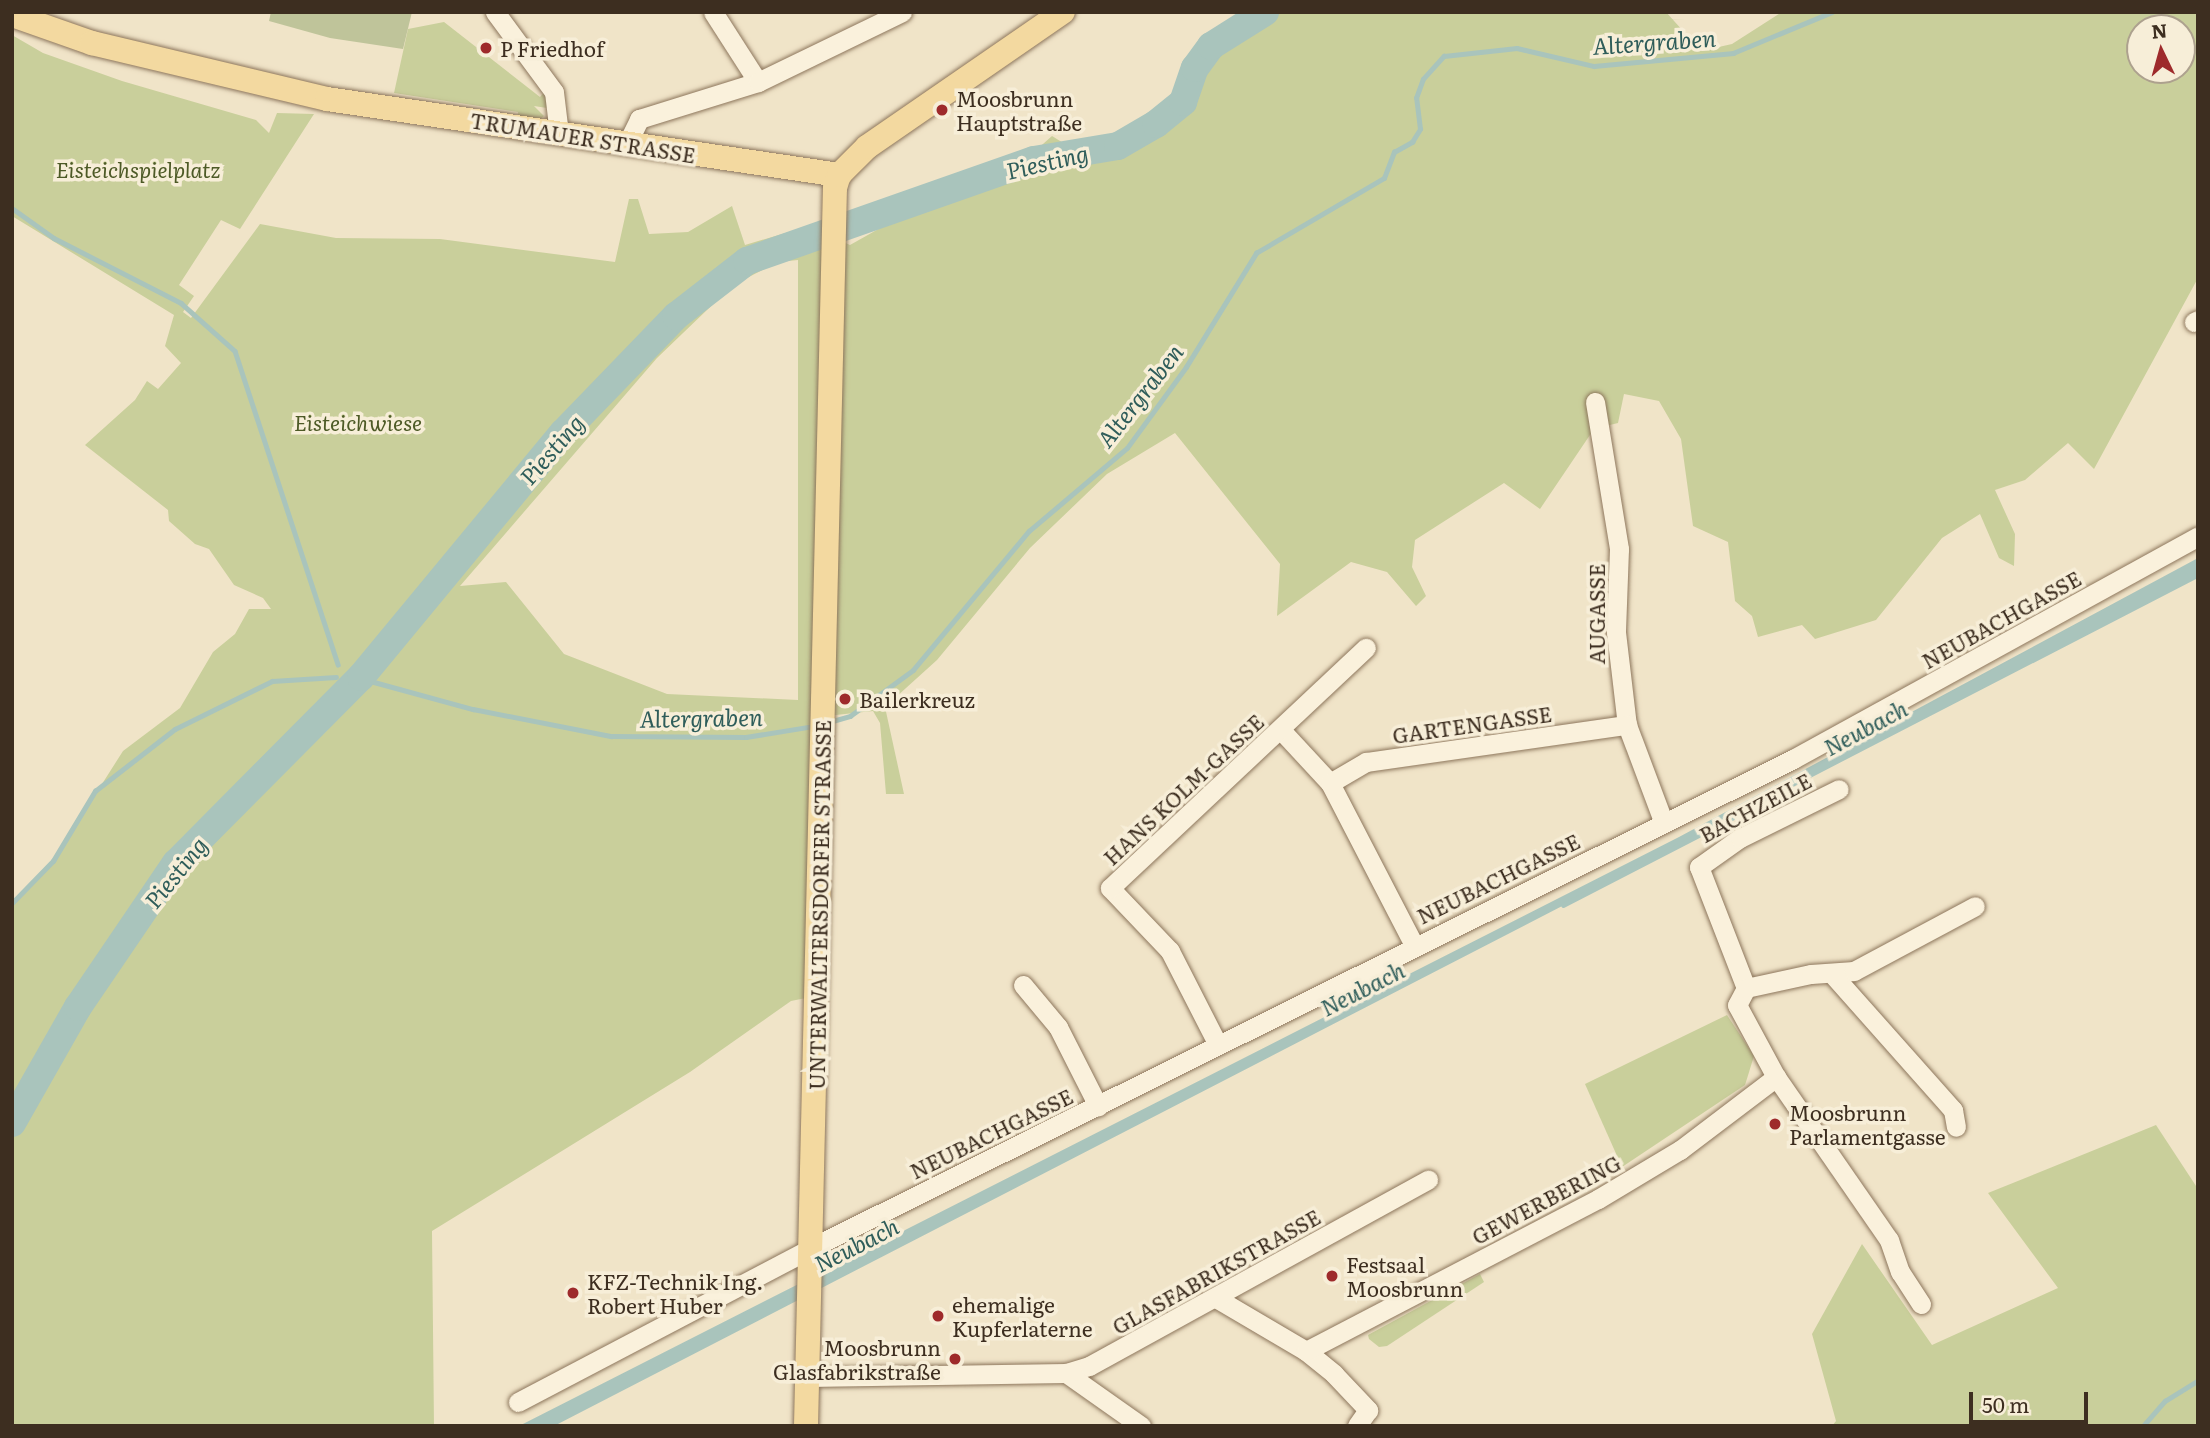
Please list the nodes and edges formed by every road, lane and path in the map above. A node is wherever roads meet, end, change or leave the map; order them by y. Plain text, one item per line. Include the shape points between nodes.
1 (495, 12) edge
2 (713, 12) edge
3 (12, 15) edge
4 (1056, 15) edge
5 (889, 16) edge
6 (758, 82) junction
7 (559, 134) junction
8 (627, 144) junction
9 (839, 175) junction
10 (1595, 402) dead end
11 (2198, 536) edge
12 (1366, 648) dead end
13 (1627, 725) junction
14 (1280, 729) junction
15 (1330, 783) junction
16 (1839, 789) dead end
17 (1663, 821) junction
18 (1975, 906) dead end
19 (1414, 945) junction
20 (1833, 975) junction
21 (1023, 985) dead end
22 (1746, 988) junction
23 (1219, 1045) junction
24 (1776, 1077) junction
25 (1098, 1106) junction
26 (1956, 1127) dead end
27 (1428, 1180) dead end
28 (811, 1258) junction
29 (1216, 1298) junction
30 (1921, 1304) dead end
31 (1306, 1351) junction
32 (1066, 1373) junction
33 (807, 1377) junction
34 (518, 1402) dead end
35 (806, 1426) edge
36 (1141, 1426) edge
37 (1357, 1426) edge

1 - 7 street via 554,92
2 - 6 street
3 - 7 main road, TRUMAUER STRASSE via 92,43 327,99
4 - 9 main road via 867,147
5 - 6 street
6 - 8 street via 639,119
7 - 8 main road, TRUMAUER STRASSE
8 - 9 main road, TRUMAUER STRASSE
9 - 28 main road, UNTERWALTERSDORFER STRASSE via 834,216
10 - 13 street, AUGASSE via 1619,549 1616,625
11 - 17 street, NEUBACHGASSE via 1793,759
12 - 14 street, HANS KOLM-GASSE
13 - 15 street, GARTENGASSE via 1366,762
13 - 17 street, AUGASSE
14 - 15 street
14 - 23 street, HANS KOLM-GASSE via 1110,888 1170,951
15 - 19 street
16 - 22 street, BACHZEILE via 1740,838 1699,867
17 - 19 street, NEUBACHGASSE
18 - 20 street via 1854,971
19 - 23 street, NEUBACHGASSE
20 - 22 street via 1811,974
20 - 26 street via 1953,1110
21 - 25 street via 1058,1027
22 - 24 street via 1737,1005
23 - 25 street, NEUBACHGASSE
24 - 30 street via 1889,1240 1900,1272
24 - 31 street, GEWERBERING via 1680,1150 1598,1199
25 - 28 street, NEUBACHGASSE
27 - 29 street, GLASFABRIKSTRASSE
28 - 33 main road, UNTERWALTERSDORFER STRASSE
28 - 34 street, NEUBACHGASSE
29 - 31 street
29 - 32 street, GLASFABRIKSTRASSE via 1089,1366
31 - 37 street via 1368,1410
32 - 33 street, GLASFABRIKSTRASSE
32 - 36 street
33 - 35 main road, UNTERWALTERSDORFER STRASSE

